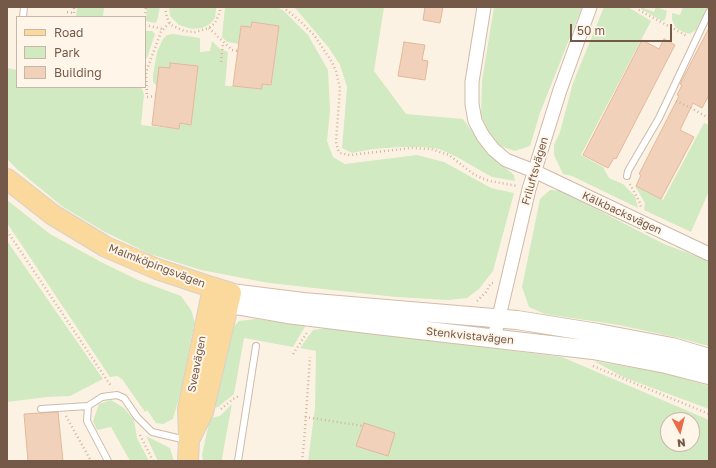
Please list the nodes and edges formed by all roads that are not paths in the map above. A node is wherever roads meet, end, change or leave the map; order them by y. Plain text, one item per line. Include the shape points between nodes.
1 (484, 7) edge
2 (590, 7) edge
3 (709, 12) edge
4 (534, 172) junction
5 (627, 176) road end
6 (7, 179) edge
7 (7, 189) edge
8 (709, 254) edge
9 (221, 296) junction
10 (497, 318) junction
11 (494, 338) junction
12 (256, 346) dead end
13 (709, 358) edge
14 (709, 375) edge
15 (88, 406) junction
16 (41, 409) dead end
17 (189, 440) junction
18 (108, 461) edge
19 (188, 461) edge
20 (238, 461) edge

1 - 4 street, Kälkbacksvägen via 472,82 475,121 493,149 506,160
2 - 4 street, Friluftsvägen
3 - 5 lane via 654,128
4 - 8 street, Kälkbacksvägen
4 - 10 street, Friluftsvägen
6 - 9 main road, Malmköpingsvägen via 53,215 106,246
7 - 9 main road, Malmköpingsvägen via 48,224 100,256 151,279
9 - 10 main road, Stenkvistavägen
9 - 11 main road, Stenkvistavägen via 287,314
9 - 17 main road, Sveavägen via 203,412
10 - 11 street, Friluftsvägen
10 - 13 main road, Stenkvistavägen via 598,333 672,347
11 - 14 main road, Stenkvistavägen via 593,350
12 - 20 lane
15 - 16 lane
15 - 17 lane via 102,397 117,395 124,398 137,417 152,432
15 - 18 lane via 87,421
17 - 19 main road, Sveavägen

